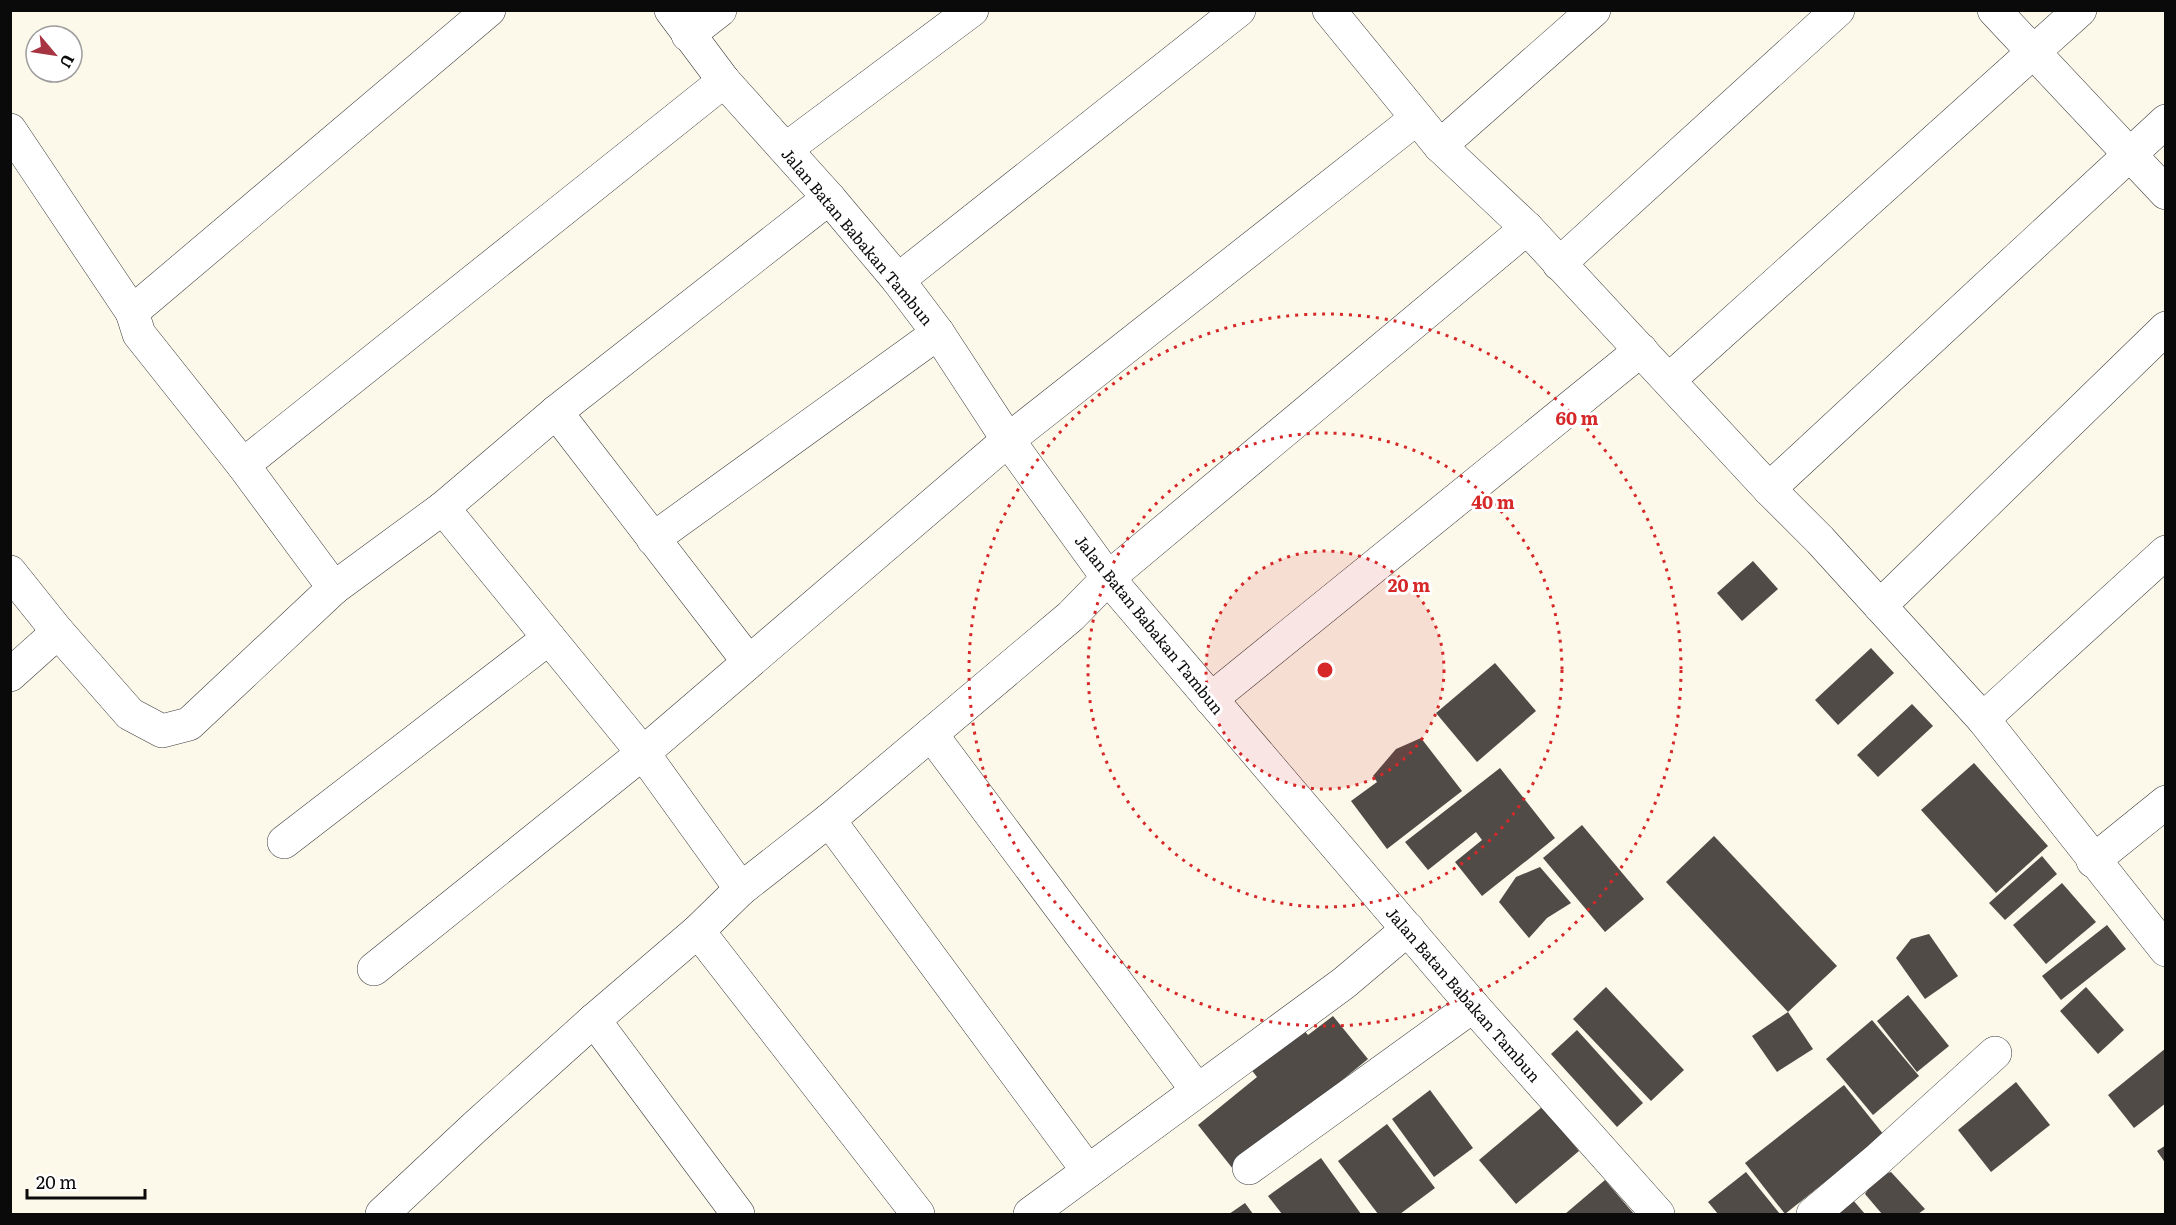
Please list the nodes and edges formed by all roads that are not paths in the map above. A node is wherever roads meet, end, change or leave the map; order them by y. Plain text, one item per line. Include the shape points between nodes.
1 (489, 10) edge
2 (720, 10) edge
3 (972, 10) edge
4 (1239, 10) edge
5 (1594, 10) edge
6 (1838, 10) edge
7 (1994, 10) edge
8 (2080, 10) edge
9 (1339, 14) edge
10 (680, 23) edge
11 (2033, 54) junction
12 (724, 81) junction
13 (1417, 118) junction
14 (2166, 121) edge
15 (10, 130) edge
16 (1440, 146) junction
17 (786, 149) junction
18 (2129, 154) junction
19 (2166, 193) edge
20 (829, 198) junction
21 (1527, 228) junction
22 (1558, 264) junction
23 (898, 280) junction
24 (132, 312) junction
25 (2166, 328) edge
26 (938, 333) junction
27 (1641, 350) junction
28 (1669, 380) junction
29 (556, 412) junction
30 (1008, 440) junction
31 (243, 465) junction
32 (1769, 489) junction
33 (443, 508) junction
34 (653, 538) junction
35 (2166, 552) edge
36 (10, 572) edge
37 (1108, 578) junction
38 (334, 588) junction
39 (1880, 606) junction
40 (58, 632) junction
41 (549, 638) junction
42 (748, 661) junction
43 (10, 675) edge
44 (1211, 699) junction
45 (1983, 719) junction
46 (931, 734) junction
47 (643, 753) junction
48 (2166, 802) edge
49 (829, 820) junction
50 (284, 842) dead end
51 (2093, 861) junction
52 (741, 889) junction
53 (1408, 929) junction
54 (698, 931) junction
55 (2166, 950) edge
56 (374, 969) dead end
57 (1473, 1006) junction
58 (594, 1020) junction
59 (1995, 1053) dead end
60 (1197, 1090) junction
61 (1249, 1168) dead end
62 (1088, 1171) junction
63 (382, 1215) edge
64 (738, 1215) edge
65 (918, 1215) edge
66 (1030, 1215) edge
67 (1658, 1215) edge
68 (1813, 1215) edge

1 - 24 street
2 - 10 street
3 - 17 street
4 - 23 street
5 - 16 street
6 - 22 street
7 - 11 street
8 - 11 street
9 - 13 street
10 - 12 street, Jalan Batan Babakan Tambun
11 - 18 street
11 - 28 street
12 - 17 street, Jalan Batan Babakan Tambun
12 - 31 street
13 - 16 street
13 - 30 street
14 - 18 street
15 - 24 street
16 - 21 street
17 - 20 street, Jalan Batan Babakan Tambun
18 - 19 street
18 - 32 street
20 - 23 street, Jalan Batan Babakan Tambun
20 - 29 street
21 - 22 street
21 - 37 street
22 - 27 street
23 - 26 street, Jalan Batan Babakan Tambun
24 - 31 street via 139,334
25 - 39 street
26 - 30 street, Jalan Batan Babakan Tambun
26 - 34 street
27 - 28 street
27 - 44 street
28 - 32 street
29 - 33 street
29 - 34 street
30 - 37 street, Jalan Batan Babakan Tambun
30 - 42 street
31 - 38 street
32 - 39 street
33 - 38 street
33 - 41 street
34 - 42 street
35 - 45 street
36 - 40 street
37 - 44 street, Jalan Batan Babakan Tambun
37 - 46 street via 1071,616
38 - 40 street via 189,724 162,731 130,714
39 - 45 street
40 - 43 street
41 - 47 street
41 - 50 street
42 - 47 street
44 - 53 street, Jalan Batan Babakan Tambun
45 - 51 street
46 - 49 street
46 - 60 street
47 - 52 street
47 - 56 street
48 - 51 street
49 - 52 street
49 - 62 street
51 - 55 street
52 - 54 street
53 - 57 street, Jalan Batan Babakan Tambun
53 - 60 street via 1344,983
54 - 58 street
54 - 65 street
57 - 61 street
57 - 67 street, Jalan Batan Babakan Tambun
58 - 63 street
58 - 64 street
59 - 68 street
60 - 62 street
62 - 66 street

